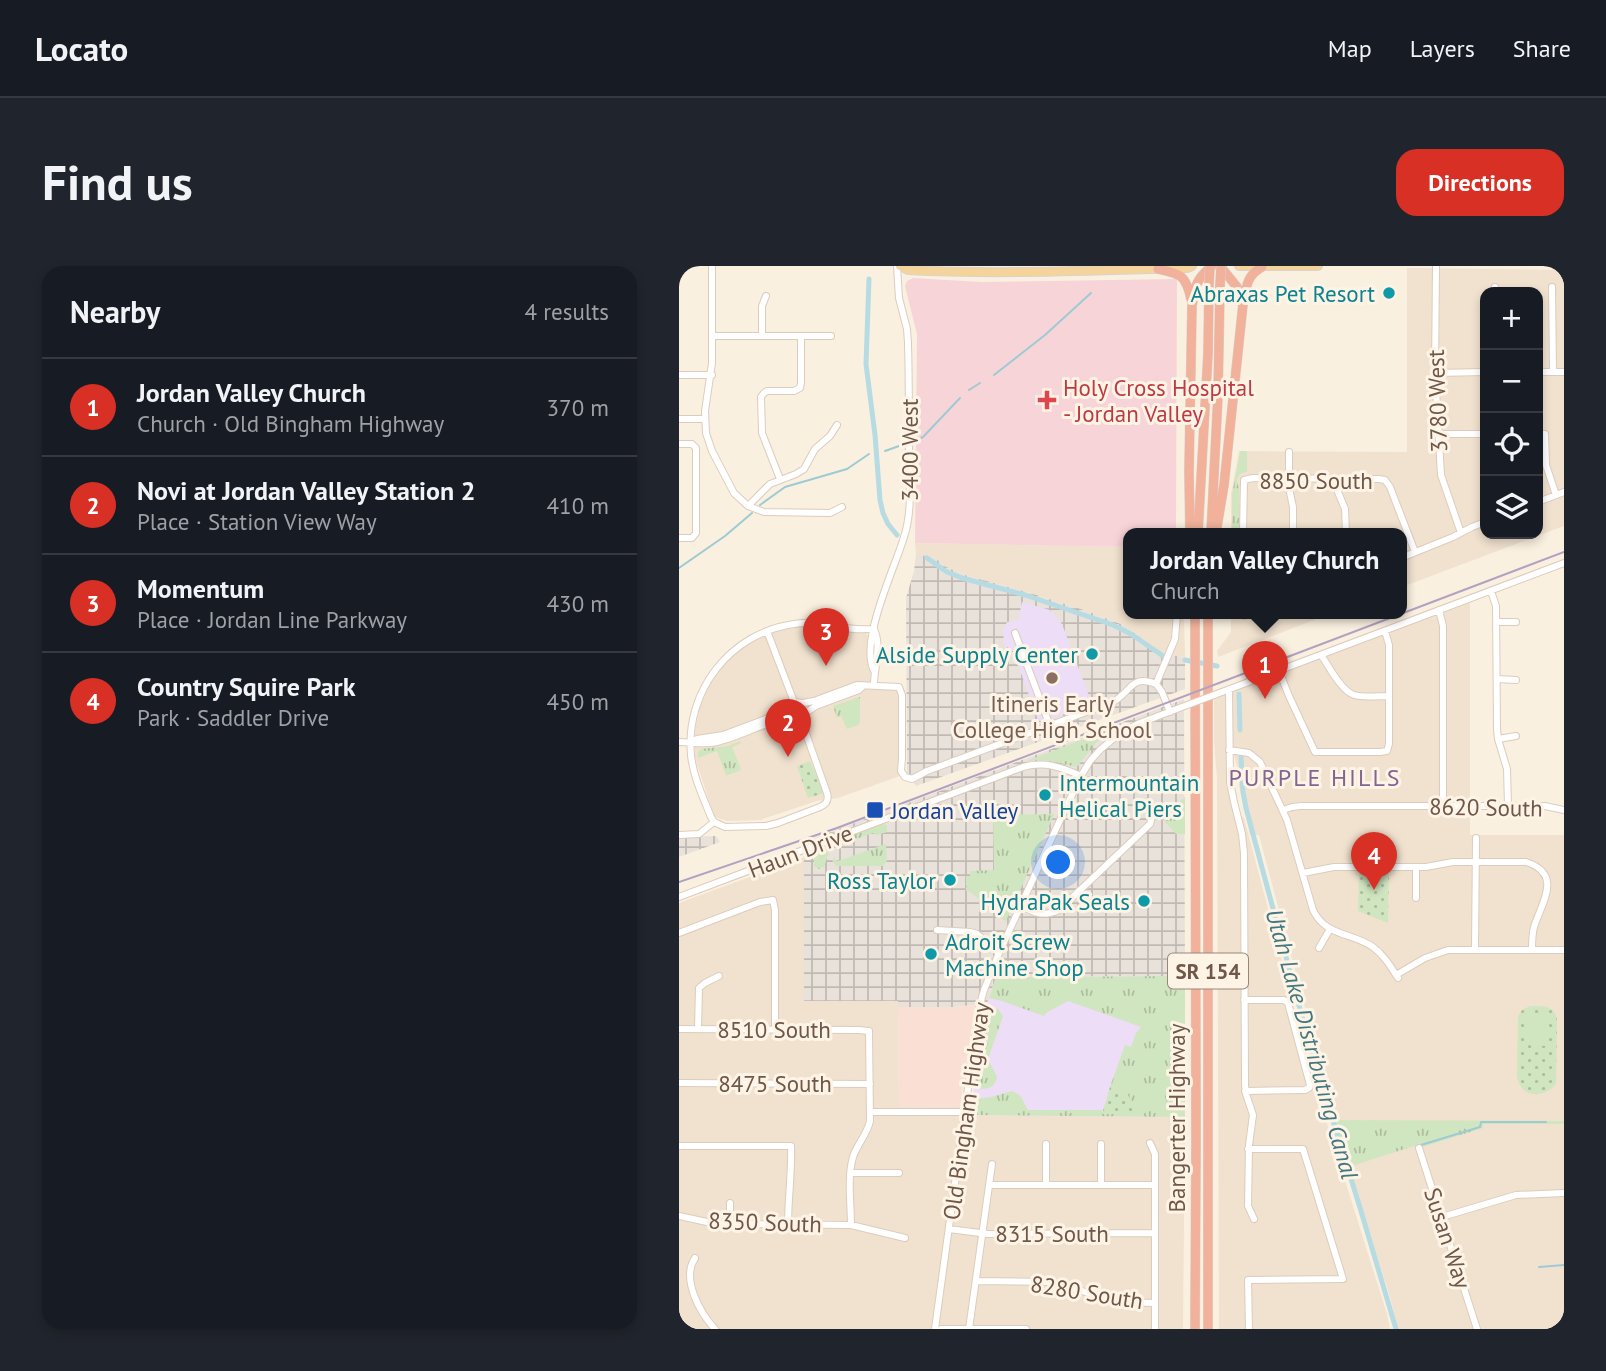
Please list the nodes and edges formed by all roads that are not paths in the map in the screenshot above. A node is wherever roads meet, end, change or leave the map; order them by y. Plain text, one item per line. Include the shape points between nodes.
1 (712, 266) edge
2 (899, 266) edge
3 (1192, 266) edge
4 (1211, 266) edge
5 (1220, 266) edge
6 (1239, 266) edge
7 (1318, 266) edge
8 (1436, 266) edge
9 (1262, 267) edge
10 (1158, 269) junction
11 (1552, 287) dead end
12 (765, 296) dead end
13 (1243, 303) junction
14 (1192, 306) junction
15 (713, 336) junction
16 (762, 336) junction
17 (801, 336) junction
18 (831, 336) dead end
19 (1480, 372) edge
20 (1543, 372) edge
21 (1553, 372) junction
22 (1564, 372) edge
23 (1435, 373) junction
24 (679, 375) edge
25 (712, 375) junction
26 (679, 419) edge
27 (705, 419) junction
28 (837, 425) dead end
29 (1439, 434) junction
30 (1480, 434) edge
31 (679, 444) edge
32 (1543, 445) edge
33 (1289, 452) dead end
34 (780, 479) junction
35 (1289, 479) junction
36 (1337, 479) junction
37 (1560, 494) edge
38 (1543, 500) edge
39 (748, 506) junction
40 (842, 507) dead end
41 (1480, 524) edge
42 (1190, 528) edge
43 (1198, 528) edge
44 (1213, 528) edge
45 (1214, 528) edge
46 (1243, 528) edge
47 (1293, 528) edge
48 (1346, 528) edge
49 (1406, 528) edge
50 (1407, 531) edge
51 (1461, 533) junction
52 (679, 538) edge
53 (1415, 552) junction
54 (1407, 556) edge
55 (1563, 566) edge
56 (1491, 591) junction
57 (1439, 610) junction
58 (1177, 619) edge
59 (1195, 619) edge
60 (1208, 619) edge
61 (1497, 622) junction
62 (1516, 622) dead end
63 (874, 629) junction
64 (767, 631) junction
65 (1385, 631) junction
66 (1015, 633) dead end
67 (1321, 655) junction
68 (1279, 671) junction
69 (1497, 680) junction
70 (1516, 680) dead end
71 (1156, 684) junction
72 (874, 685) junction
73 (863, 686) junction
74 (1229, 690) junction
75 (1389, 696) junction
76 (794, 702) junction
77 (803, 703) junction
78 (788, 708) junction
79 (1170, 712) junction
80 (806, 714) junction
81 (794, 719) junction
82 (1049, 726) junction
83 (805, 731) junction
84 (1516, 736) dead end
85 (1498, 739) junction
86 (679, 742) edge
87 (691, 742) junction
88 (1229, 750) junction
89 (1081, 776) junction
90 (1443, 806) junction
91 (1508, 806) junction
92 (1154, 810) dead end
93 (1283, 810) junction
94 (1564, 810) edge
95 (714, 822) junction
96 (679, 835) edge
97 (1476, 838) dead end
98 (1475, 862) junction
99 (1416, 867) junction
100 (1303, 873) junction
101 (679, 897) edge
102 (1416, 898) dead end
103 (1021, 906) junction
104 (1330, 929) junction
105 (937, 930) dead end
106 (679, 933) edge
107 (1319, 948) dead end
108 (1475, 950) junction
109 (1532, 950) junction
110 (1564, 950) edge
111 (999, 953) junction
112 (719, 976) dead end
113 (1244, 1000) junction
114 (679, 1029) edge
115 (698, 1029) junction
116 (775, 1029) junction
117 (679, 1083) edge
118 (870, 1084) junction
119 (1245, 1091) junction
120 (871, 1112) junction
121 (966, 1112) junction
122 (1150, 1143) dead end
123 (1046, 1144) dead end
124 (1101, 1144) dead end
125 (679, 1146) edge
126 (1419, 1147) dead end
127 (1248, 1149) junction
128 (992, 1164) dead end
129 (851, 1173) junction
130 (899, 1173) dead end
131 (990, 1185) junction
132 (1047, 1185) junction
133 (1101, 1185) junction
134 (1155, 1185) junction
135 (1564, 1193) edge
136 (730, 1203) dead end
137 (679, 1216) edge
138 (1442, 1217) junction
139 (1254, 1219) dead end
140 (730, 1225) junction
141 (788, 1225) junction
142 (851, 1225) junction
143 (949, 1229) junction
144 (983, 1233) junction
145 (1155, 1233) junction
146 (905, 1238) dead end
147 (695, 1258) dead end
148 (976, 1281) junction
149 (1155, 1303) junction
150 (714, 1329) edge
151 (935, 1329) edge
152 (941, 1329) edge
153 (969, 1329) edge
154 (1026, 1329) edge
155 (1155, 1329) edge
156 (1195, 1329) edge
157 (1207, 1329) edge
158 (1249, 1329) edge
159 (1477, 1329) edge

1 - 15 street
2 - 10 main road via 971,272
2 - 63 street, 3400 West via 899,298 908,339 909,508
3 - 10 main road
4 - 14 highway via 1196,283
4 - 43 highway, bridge
5 - 13 highway
5 - 44 highway, bridge
6 - 9 main road
7 - 9 main road
8 - 23 street, 3780 West
9 - 13 highway via 1249,278
10 - 14 highway via 1183,277
11 - 21 street
12 - 16 street
13 - 45 highway via 1224,485
14 - 42 highway
15 - 16 street
15 - 25 street
16 - 17 street
17 - 18 street
17 - 34 street via 800,388 767,391 761,397 762,433
19 - 23 street
20 - 21 street
21 - 22 street
23 - 29 street, 3780 West
24 - 25 street
25 - 27 street
26 - 27 street
27 - 39 street via 710,447 723,475
28 - 34 street via 804,469
29 - 30 street
29 - 51 street, 3780 West via 1441,475
31 - 52 street via 695,446 696,533 692,538
32 - 37 street
33 - 35 street
34 - 39 street via 766,486
35 - 36 street, 8850 South
35 - 46 street, 8850 South via 1244,480
35 - 47 street
36 - 48 street
36 - 49 street, 8850 South via 1387,482
37 - 38 street
39 - 40 street via 770,513 830,513
41 - 51 street
50 - 53 street, 8850 South
51 - 53 street
53 - 54 street
55 - 56 street, Old Bingham Highway
56 - 57 street, Old Bingham Highway
56 - 61 street
57 - 65 street, Old Bingham Highway
57 - 90 street via 1443,626
58 - 71 street via 1174,644
59 - 156 highway, Bangerter Highway / SR 154
60 - 157 highway, Bangerter Highway / SR 154
61 - 62 street
61 - 69 street
63 - 64 street via 809,623
63 - 72 street, 3400 West
64 - 76 street
64 - 87 street via 738,646 712,673 695,708
65 - 67 street, Old Bingham Highway
65 - 75 street
66 - 82 street
67 - 68 street, Old Bingham Highway
67 - 75 street via 1349,693
68 - 74 street, Old Bingham Highway
68 - 75 street via 1315,752 1387,751
69 - 70 street
69 - 85 street
71 - 79 street
71 - 82 street via 1136,682 1115,701
72 - 73 street
72 - 82 street via 900,688 901,771 910,779
73 - 77 street
73 - 80 street
74 - 79 street, Old Bingham Highway, bridge
74 - 88 street
76 - 77 street
76 - 78 street
77 - 80 street
78 - 81 street
78 - 87 street
79 - 89 street, Old Bingham Highway via 1119,734 1101,748
80 - 81 street
80 - 83 street
81 - 83 street
81 - 87 street via 784,718 717,742
83 - 95 street via 827,793 824,805 770,825 725,827
84 - 85 street
85 - 91 street via 1507,769
86 - 87 street
87 - 95 street via 694,772
88 - 93 street via 1244,751 1257,759
88 - 113 street via 1232,794 1244,847
89 - 101 street, Haun Drive via 1052,765 1023,767
89 - 103 street, Old Bingham Highway
90 - 91 street, 8620 South
90 - 93 street, 8620 South via 1301,806
91 - 94 street, 8620 South
92 - 103 street via 1150,824 1059,911 1044,915
93 - 100 street
95 - 96 street via 699,834
97 - 98 street
98 - 99 street
98 - 108 street
98 - 109 street via 1526,862 1544,874 1548,894 1534,926
99 - 100 street via 1334,867
99 - 102 street
100 - 104 street via 1314,913
103 - 111 street, Old Bingham Highway
104 - 107 street
104 - 108 street via 1376,949 1397,976 1440,952
105 - 111 street via 977,934
106 - 116 street via 773,900
108 - 109 street
109 - 110 street
111 - 121 street, Old Bingham Highway via 980,1005
112 - 115 street via 699,988
113 - 119 street
113 - 119 street via 1286,1001 1310,1081 1305,1090
114 - 115 street, 8510 South
115 - 116 street, 8510 South
116 - 118 street, 8510 South via 869,1031
117 - 118 street, 8475 South
118 - 120 street
119 - 127 street via 1253,1115
120 - 121 street
120 - 129 street
121 - 143 street, Old Bingham Highway
122 - 134 street via 1155,1154
123 - 132 street
124 - 133 street
125 - 141 street via 791,1146
126 - 138 street, Susan Way
127 - 139 street via 1248,1206
127 - 158 street via 1303,1149 1343,1279 1248,1280
128 - 131 street
129 - 130 street
129 - 142 street
131 - 132 street
131 - 144 street
132 - 133 street
133 - 134 street
134 - 145 street
135 - 138 street via 1516,1195
136 - 140 street
137 - 140 street, 8350 South
138 - 159 street, Susan Way
140 - 141 street, 8350 South
141 - 142 street, 8350 South
142 - 146 street, 8350 South
143 - 144 street, 8315 South
143 - 151 street, Old Bingham Highway
144 - 145 street, 8315 South
144 - 148 street
145 - 149 street
147 - 150 street via 689,1273 693,1290
148 - 149 street, 8280 South via 1054,1282 1116,1301
148 - 153 street
149 - 155 street
152 - 153 street
153 - 154 street

